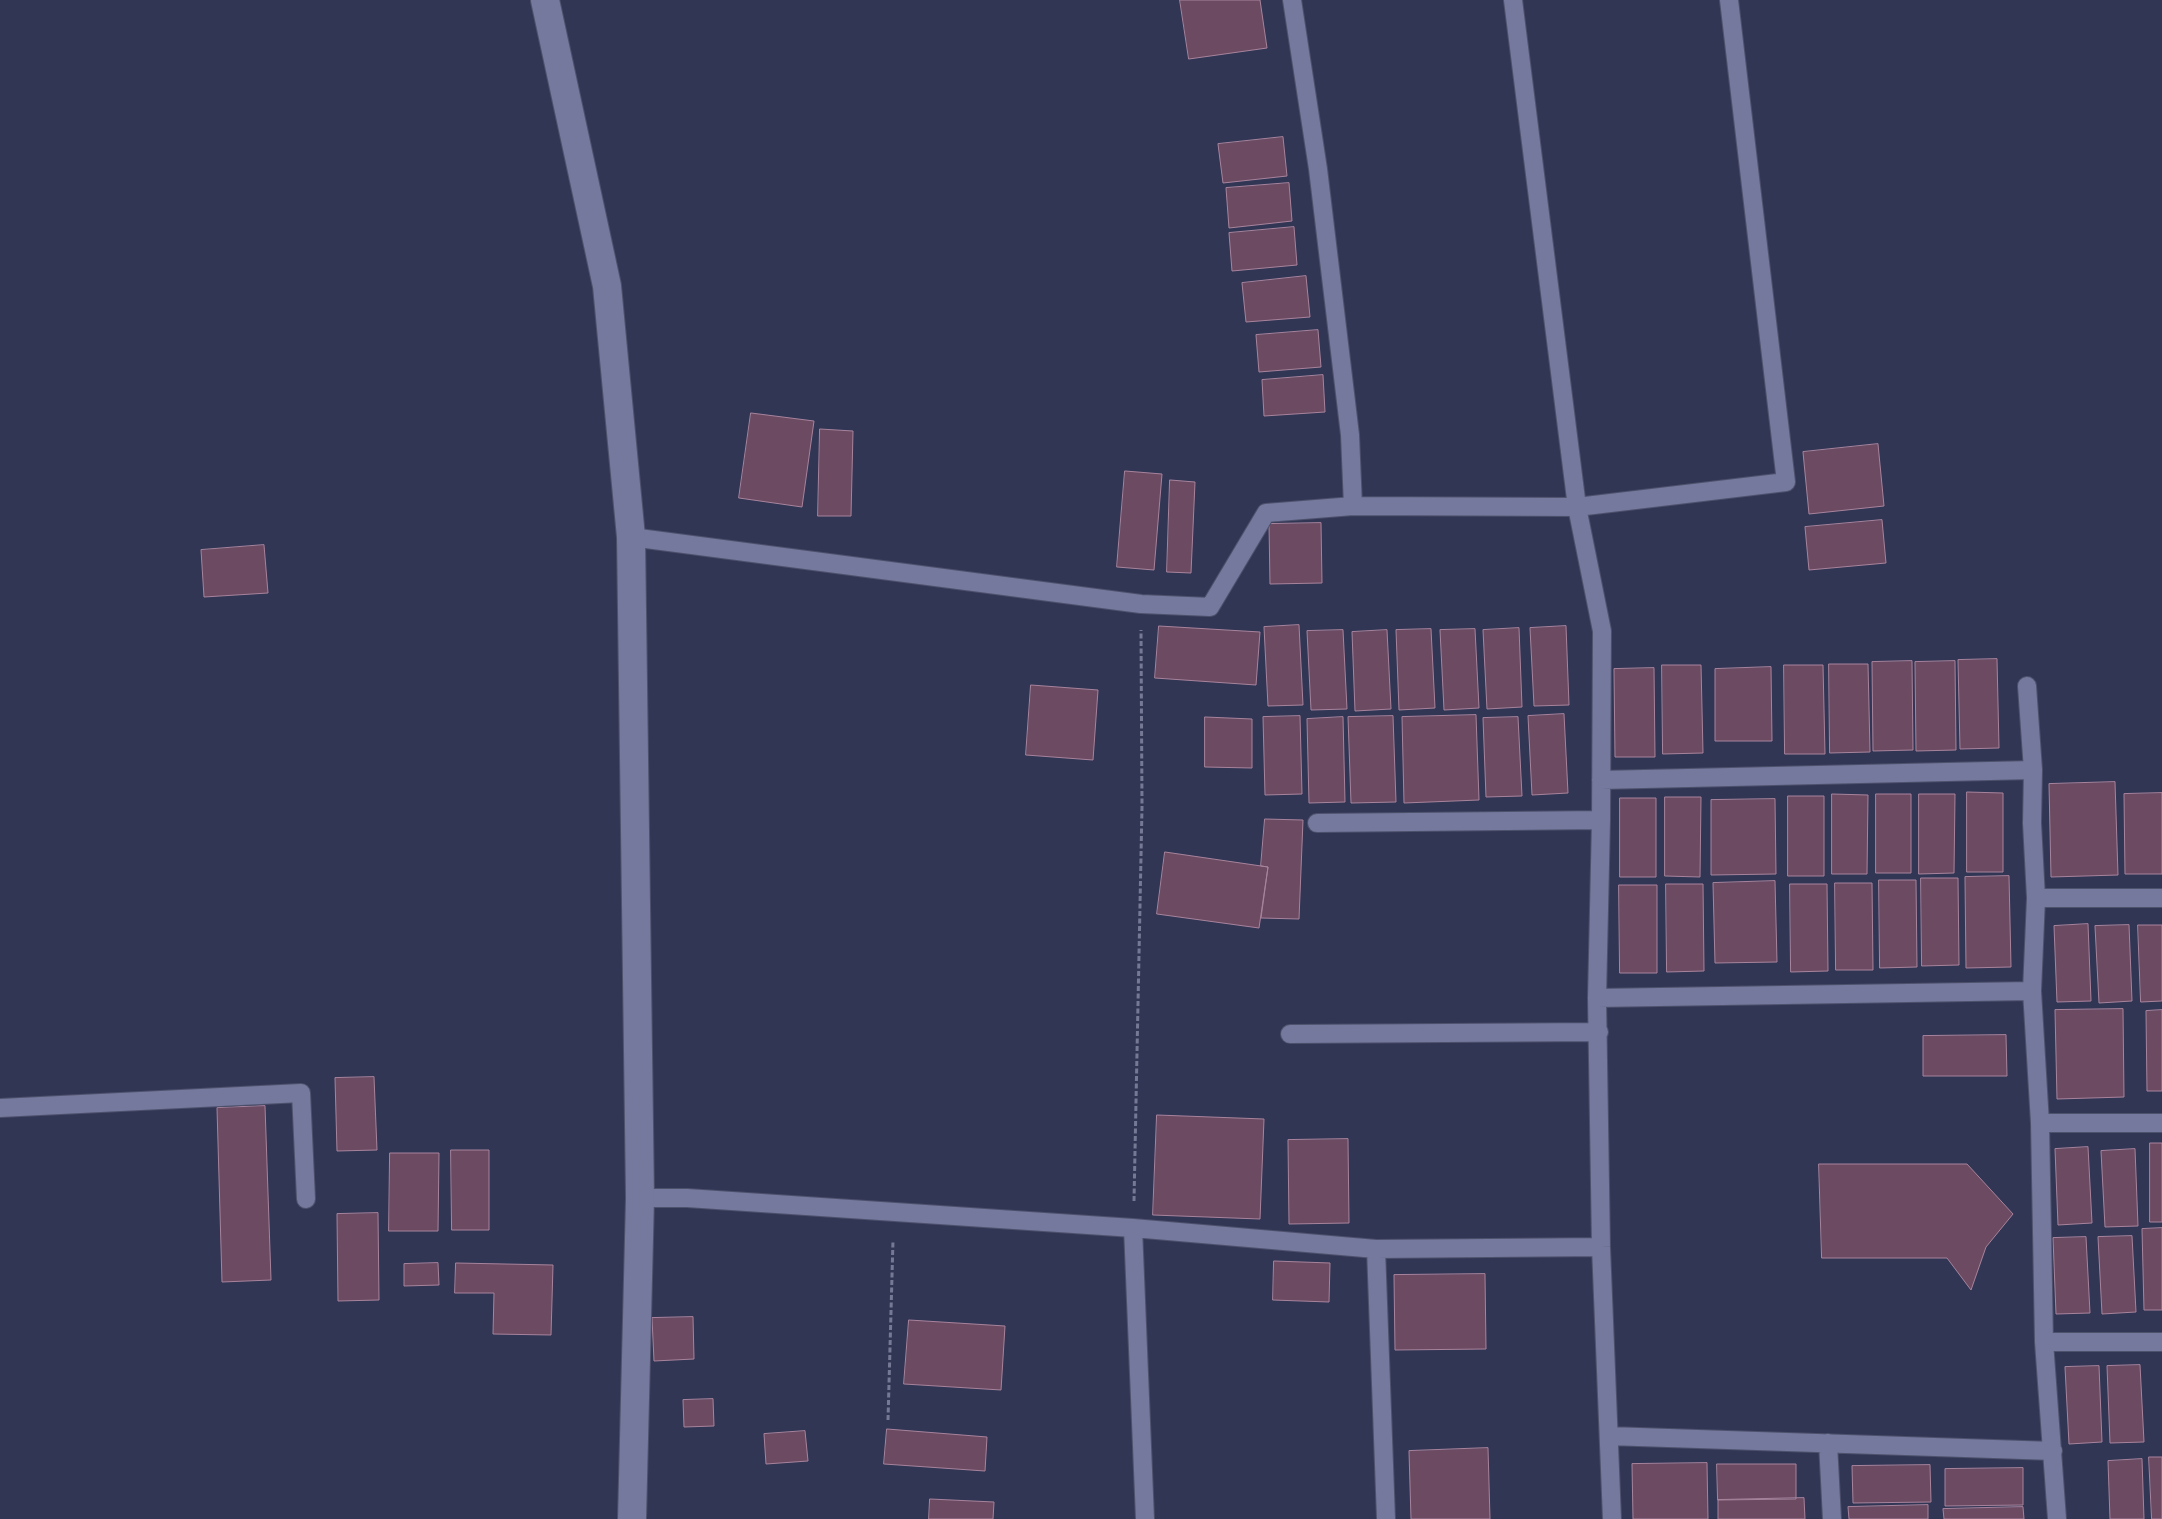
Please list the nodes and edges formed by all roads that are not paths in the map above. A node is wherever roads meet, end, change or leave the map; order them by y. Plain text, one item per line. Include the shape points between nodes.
1 (545, 0) edge
2 (1292, 0) edge
3 (1513, 0) edge
4 (1729, 0) edge
5 (1353, 506) junction
6 (1577, 507) junction
7 (631, 537) junction
8 (2027, 686) dead end
9 (2033, 770) junction
10 (1602, 780) junction
11 (1601, 820) junction
12 (1317, 823) dead end
13 (2036, 898) junction
14 (2162, 898) edge
15 (2032, 991) junction
16 (1597, 998) junction
17 (1599, 1032) junction
18 (1290, 1034) dead end
19 (0, 1108) edge
20 (2040, 1123) junction
21 (2162, 1123) edge
22 (640, 1198) junction
23 (306, 1199) dead end
24 (1133, 1228) junction
25 (1602, 1247) junction
26 (1376, 1250) junction
27 (2044, 1342) junction
28 (2162, 1342) edge
29 (1609, 1436) junction
30 (1828, 1443) junction
31 (2053, 1451) junction
32 (632, 1519) edge
33 (1145, 1519) edge
34 (1386, 1519) edge
35 (1612, 1519) edge
36 (1832, 1519) edge
37 (2057, 1519) edge

1 - 7 street via 606,286
2 - 5 lane via 1318,169 1349,425
3 - 6 lane
4 - 6 lane via 1786,482
5 - 6 lane
5 - 7 lane via 1266,513 1210,607 1141,604
6 - 10 lane via 1602,631
7 - 22 street
8 - 9 lane
9 - 10 lane
9 - 13 lane
10 - 11 lane
11 - 12 lane
11 - 16 lane
13 - 14 lane
13 - 15 lane
15 - 16 lane
15 - 20 lane
16 - 17 lane
17 - 18 lane
17 - 25 lane
19 - 23 lane via 301,1093
20 - 21 lane
20 - 27 lane
22 - 24 lane via 687,1198
22 - 32 street
24 - 26 lane
24 - 33 lane
25 - 26 lane
25 - 29 lane
26 - 34 lane
27 - 28 lane
27 - 31 lane
29 - 30 lane
29 - 35 lane
30 - 31 lane
30 - 36 lane
31 - 37 lane

